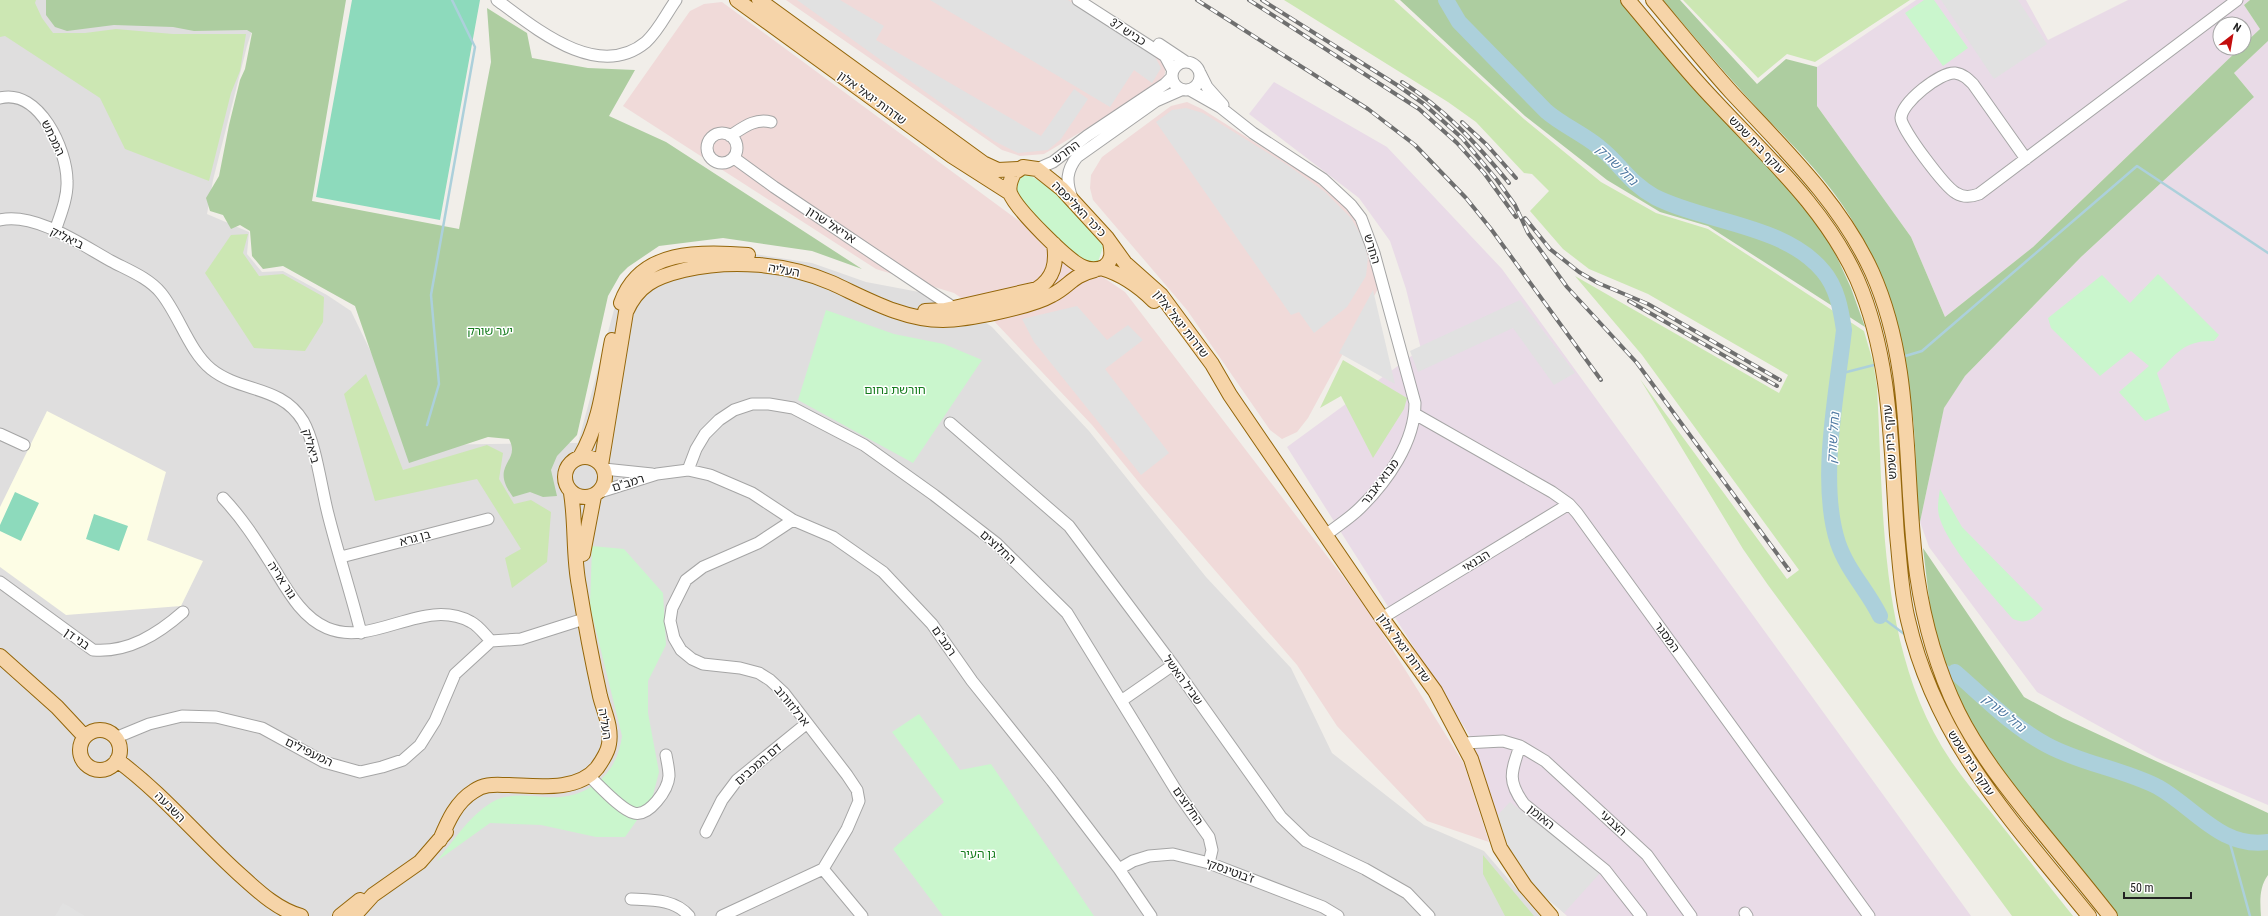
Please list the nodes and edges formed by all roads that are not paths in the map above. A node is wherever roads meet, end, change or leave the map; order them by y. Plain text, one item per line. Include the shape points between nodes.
1 (497, 0) edge
2 (667, 0) edge
3 (676, 0) edge
4 (737, 0) edge
5 (759, 0) edge
6 (1078, 0) edge
7 (1092, 0) edge
8 (1628, 0) edge
9 (1653, 0) edge
10 (2237, 0) edge
11 (665, 17) junction
12 (1186, 62) junction
13 (1200, 72) junction
14 (1172, 74) junction
15 (1186, 90) junction
16 (0, 98) edge
17 (771, 122) dead end
18 (1253, 132) junction
19 (730, 136) junction
20 (734, 158) junction
21 (2026, 159) junction
22 (1018, 169) junction
23 (1037, 170) junction
24 (1010, 193) junction
25 (1073, 199) junction
26 (0, 220) edge
27 (55, 231) junction
28 (1110, 242) junction
29 (1054, 244) junction
30 (1099, 269) junction
31 (931, 290) junction
32 (954, 308) junction
33 (929, 311) junction
34 (1230, 395) junction
35 (1415, 414) junction
36 (950, 423) dead end
37 (0, 434) edge
38 (24, 445) dead end
39 (580, 457) junction
40 (602, 467) junction
41 (688, 470) junction
42 (657, 474) junction
43 (571, 493) junction
44 (597, 494) junction
45 (223, 498) dead end
46 (1569, 504) junction
47 (488, 519) dead end
48 (793, 520) junction
49 (1326, 535) junction
50 (341, 557) junction
51 (0, 582) edge
52 (578, 584) junction
53 (183, 612) dead end
54 (1382, 618) junction
55 (584, 619) junction
56 (361, 633) junction
57 (491, 641) junction
58 (0, 656) edge
59 (1173, 665) junction
60 (1121, 701) junction
61 (806, 724) junction
62 (86, 737) junction
63 (115, 738) junction
64 (1464, 743) junction
65 (1520, 746) junction
66 (666, 755) dead end
67 (117, 760) junction
68 (589, 776) junction
69 (706, 832) dead end
70 (220, 856) junction
71 (1209, 862) junction
72 (822, 869) junction
73 (1119, 869) junction
74 (405, 874) junction
75 (631, 899) dead end
76 (1427, 915) edge
77 (275, 916) edge
78 (301, 916) edge
79 (340, 916) edge
80 (354, 916) edge
81 (689, 916) edge
82 (722, 916) edge
83 (862, 916) edge
84 (1151, 916) edge
85 (1338, 916) edge
86 (1551, 916) edge
87 (1641, 916) edge
88 (1691, 916) edge
89 (1869, 916) edge
90 (2089, 916) edge
91 (2110, 916) edge

1 - 11 street via 556,42 592,54 619,54 632,50 656,32
2 - 11 street
3 - 11 street
4 - 24 main road, שדרות יגאל אלון via 952,156
5 - 22 main road, שדרות יגאל אלון via 983,163 998,170
6 - 14 street, כביש 37 via 1165,56
7 - 12 street, כביש 37
8 - 90 main road, עוקף בית שמש via 1713,100 1801,192 1834,238 1854,272 1872,319 1885,380 1899,556 1907,619 1923,671 1944,722 1987,790
9 - 91 main road, עוקף בית שמש via 1727,87 1813,181 1848,229 1872,273 1888,314 1902,378 1915,556 1925,616 1943,679 1959,714 1993,770
10 - 21 street
12 - 13 street via 1195,65
12 - 14 street via 1177,65
13 - 15 street via 1198,84
13 - 18 street, החרש via 1207,87 1227,110
14 - 15 street via 1175,86
14 - 23 street, החרש via 1165,84 1053,162
15 - 18 street, החרש via 1220,108
15 - 25 street, החרש via 1156,101 1078,156 1072,163 1068,175
16 - 27 street, המכתש via 21,99 36,107 50,127 62,153 67,181
17 - 19 street via 752,122
18 - 35 street, החרש via 1323,178 1361,218 1374,253 1415,404
19 - 20 street via 736,143
19 - 20 street via 721,133 712,136 708,140 706,150 711,159 720,164
20 - 31 street, אריאל שרון via 793,200
21 - 21 street via 1973,84 1962,75 1944,75 1912,98 1902,113 1905,131 1947,185 1963,196 1979,194
22 - 23 main road via 1030,167
22 - 24 main road via 1012,178
23 - 25 main road, כיכר האליפסה
24 - 29 main road via 1022,210
25 - 28 main road, כיכר האליפסה
26 - 27 street, ביאליק via 27,221
27 - 50 street, ביאליק via 156,287 202,360 218,374 283,399 297,412 308,432
28 - 30 main road, כיכר האליפסה via 1111,256 1106,265
28 - 34 main road, שדרות יגאל אלון via 1125,262 1167,303 1212,364
29 - 30 main road via 1079,265
29 - 32 main road, העליה via 1054,269 1052,276 1043,285 1028,292
30 - 34 main road, שדרות יגאל אלון via 1120,275 1150,298
30 - 40 main road, העליה via 1074,277 1058,291 1042,299 974,317 944,320 906,315 820,279 775,268 748,264 709,264 666,274 642,288 632,299 626,312
31 - 32 street, אריאל שרון
31 - 33 street via 934,296
32 - 33 main road, העליה
33 - 39 main road, העליה via 904,306 828,273 787,261 724,253 692,254 658,262 648,267 624,296 618,312 596,419 591,437
34 - 49 main road, שדרות יגאל אלון
35 - 46 street, המסגר
35 - 49 street, מבוא אבנר via 1404,445 1383,481 1360,508
36 - 59 street, שביל האשל via 1069,526
37 - 38 street
39 - 40 main road via 592,458
39 - 43 main road via 569,464 564,476
40 - 42 street, רמב"ם
40 - 44 main road via 605,481
41 - 42 street, רמב"ם
41 - 48 street, רמב"ם via 710,475 752,493
41 - 60 street, החלוצים via 705,434 734,410 752,404 769,404 793,408 810,415 864,445 996,543 1067,613
42 - 44 street, רמב"ם
43 - 44 main road via 582,498
43 - 52 main road, העליה
44 - 52 main road, העליה
45 - 56 street, גור אריה via 235,511 298,606 306,614 326,628
46 - 54 street, הבנאי
46 - 89 street, המסגר via 1592,531
47 - 50 street, בן גרא
48 - 61 street, ארלוזורוב via 758,543 703,567 686,580 672,608 670,621 680,650 704,664 759,674 770,680 784,692
48 - 73 street, רמב"ם via 833,537 854,551 883,572 912,600 972,682
49 - 54 main road, שדרות יגאל אלון
50 - 56 street, ביאליק
51 - 53 street, בני דן via 93,650 105,651 138,643 163,629
52 - 55 main road, העליה
54 - 64 main road, שדרות יגאל אלון via 1435,690
55 - 57 street via 522,639
55 - 68 main road, העליה via 610,735 609,745 600,764
56 - 57 street via 419,617 443,615 457,616 472,622
57 - 63 street, המעפילים via 456,674 420,745 403,760 382,767 360,772 324,762 262,728 216,717 182,716 149,724
58 - 62 main road
59 - 60 street
59 - 76 street, שביל האשל via 1281,817 1306,841 1365,869 1407,893
60 - 71 street, החלוצים via 1177,792 1210,837 1212,850
61 - 69 street, דם המכבים via 737,780 722,800
61 - 72 street, ארלוזורוב via 857,790 858,801 847,829
62 - 63 main road via 98,731 108,732
62 - 67 main road via 81,751 87,764 100,770 110,767
63 - 67 main road via 120,751
64 - 65 street via 1504,741
64 - 86 main road, שדרות יגאל אלון via 1500,848 1525,886
65 - 87 street, האומן via 1511,779 1514,790 1524,804 1605,870
65 - 88 street, הצבעי via 1545,761 1647,855
66 - 68 street via 669,777 664,790 645,811 634,813 624,808
67 - 70 main road, השבעה via 153,790
68 - 74 main road, העליה via 564,785 497,783 474,790 463,799 450,817 440,840
70 - 77 main road, השבעה via 256,900
70 - 78 main road, השבעה via 278,906
71 - 73 street, ז'בוטינסקי via 1173,854 1149,856
71 - 85 street, ז'בוטינסקי via 1322,907
72 - 82 street
72 - 83 street
73 - 84 street, רמב"ם
74 - 79 main road, העליה via 375,888
74 - 80 main road, העליה via 373,895
75 - 81 street via 671,904

